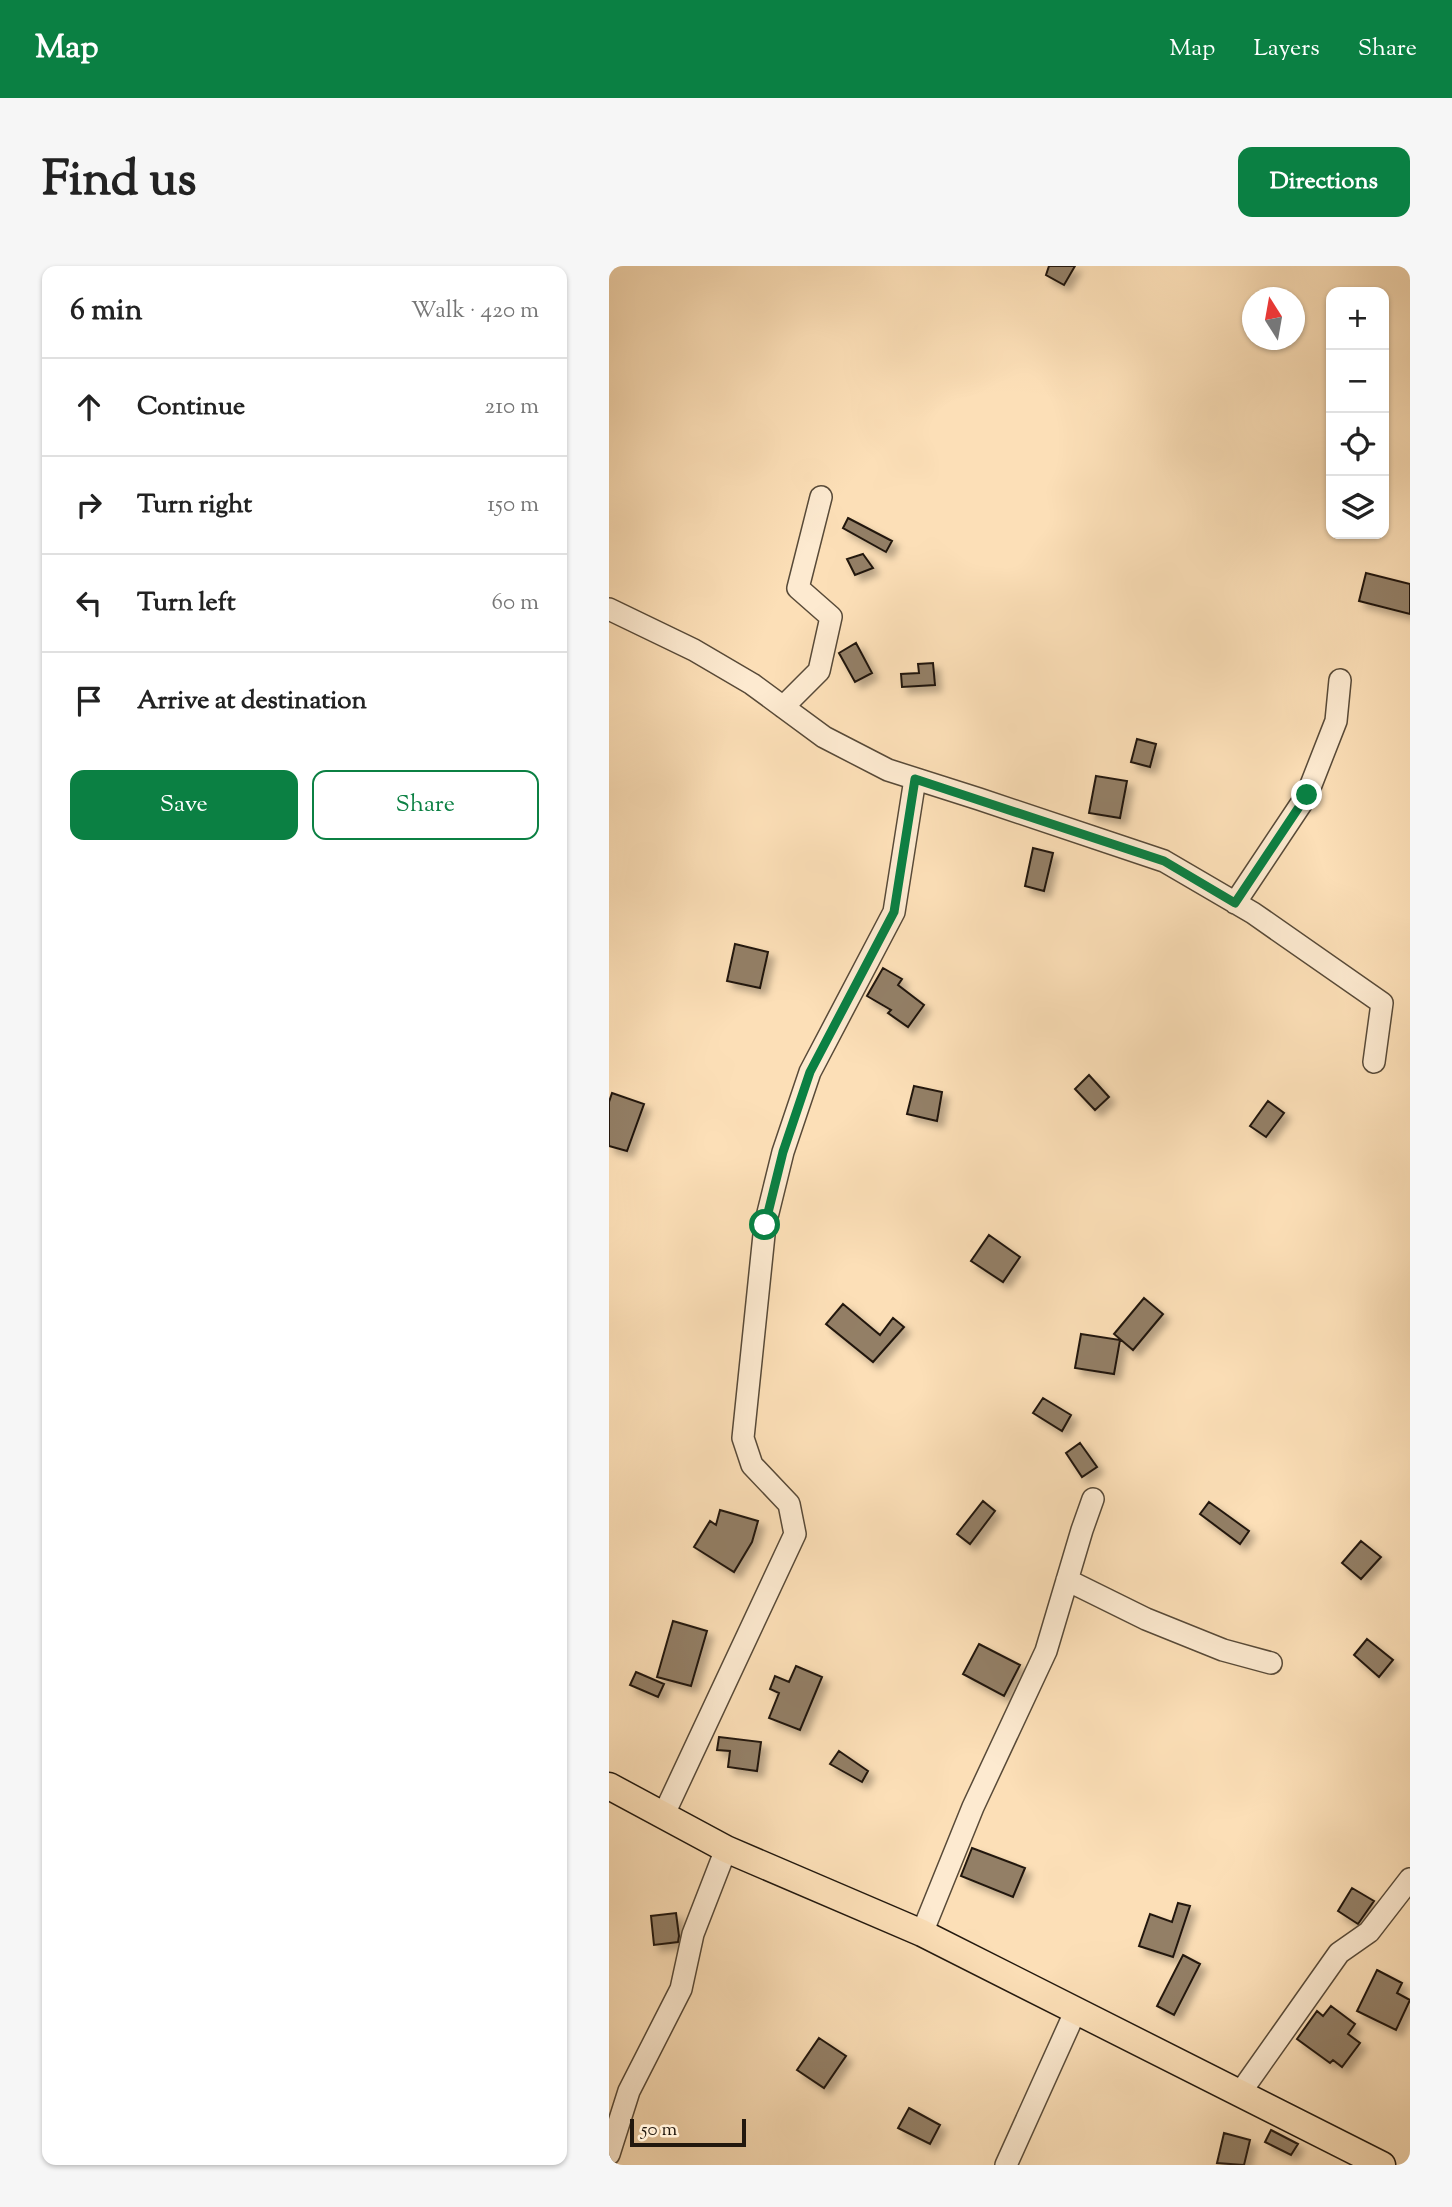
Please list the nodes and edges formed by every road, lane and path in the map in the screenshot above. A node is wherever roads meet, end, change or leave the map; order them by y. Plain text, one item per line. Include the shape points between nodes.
1 (821, 497) dead end
2 (609, 609) edge
3 (1340, 680) dead end
4 (783, 707) junction
5 (915, 779) junction
6 (1235, 903) junction
7 (1374, 1062) dead end
8 (1093, 1499) dead end
9 (1067, 1580) junction
10 (1271, 1663) dead end
11 (609, 1786) edge
12 (664, 1814) junction
13 (726, 1849) junction
14 (1410, 1879) edge
15 (922, 1933) junction
16 (1076, 2010) junction
17 (1240, 2093) junction
18 (609, 2154) edge
19 (1006, 2165) edge
20 (1382, 2165) edge

1 - 4 street via 798,588 831,617 819,671
2 - 4 street via 706,657
3 - 6 street via 1336,721 1307,795
4 - 5 street via 824,737
5 - 6 street via 1164,861
5 - 12 street via 894,912 810,1072 765,1225 743,1438 752,1465 789,1503 795,1534
6 - 7 street via 1382,1003
8 - 9 street
9 - 10 street via 1159,1624 1223,1650
9 - 15 street via 1047,1651 973,1807
11 - 12 main road
12 - 13 main road
13 - 15 main road
13 - 18 street via 693,1934 681,1989 629,2091
14 - 17 street via 1369,1932 1339,1953
15 - 16 main road
16 - 17 main road
16 - 19 street
17 - 20 main road

